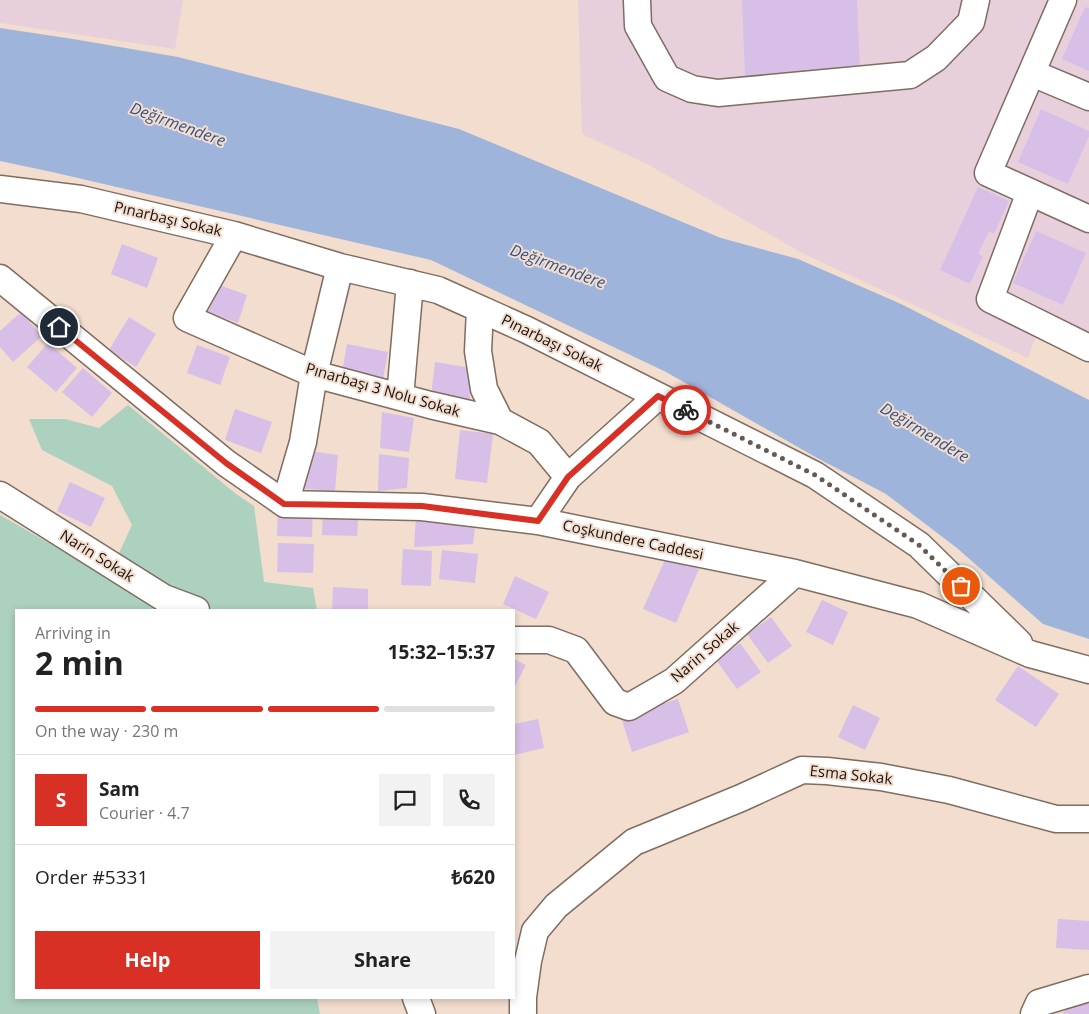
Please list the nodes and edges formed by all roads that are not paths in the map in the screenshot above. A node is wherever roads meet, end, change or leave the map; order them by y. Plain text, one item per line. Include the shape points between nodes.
1 (637, 0) edge
2 (976, 0) edge
3 (1063, 0) edge
4 (1032, 73) junction
5 (1089, 96) edge
6 (0, 189) edge
7 (1030, 192) junction
8 (1089, 218) edge
9 (234, 235) junction
10 (340, 266) junction
11 (0, 278) edge
12 (410, 283) junction
13 (480, 309) junction
14 (1087, 342) edge
15 (314, 374) junction
16 (658, 396) junction
17 (400, 397) junction
18 (500, 421) junction
19 (568, 477) junction
20 (0, 495) edge
21 (284, 504) junction
22 (538, 521) junction
23 (795, 573) junction
24 (193, 609) edge
25 (515, 640) edge
26 (1030, 654) junction
27 (1089, 670) edge
28 (1089, 819) edge
29 (1089, 988) edge
30 (416, 999) edge
31 (422, 1014) edge
32 (523, 1014) edge
33 (1034, 1014) edge

1 - 2 street via 638,26 667,78 692,90 718,93 910,75 936,58 971,22
3 - 4 street
4 - 5 street
4 - 7 street via 988,173
6 - 9 street, Pınarbaşı Sokak via 81,199
7 - 8 street
7 - 14 street via 990,299
9 - 10 street, Pınarbaşı Sokak
9 - 15 street, Pınarbaşı 3 Nolu Sokak via 186,318
10 - 12 street, Pınarbaşı Sokak
10 - 15 street
11 - 21 street via 226,463
12 - 13 street, Pınarbaşı Sokak via 438,290
12 - 17 street
13 - 16 street, Pınarbaşı Sokak
13 - 18 street via 478,352 484,389
15 - 17 street, Pınarbaşı 3 Nolu Sokak
15 - 21 street via 303,442
16 - 19 street
16 - 26 street, Pınarbaşı Sokak via 815,475 919,545
17 - 18 street, Pınarbaşı 3 Nolu Sokak
18 - 19 street, Pınarbaşı 3 Nolu Sokak via 539,442
19 - 22 street
20 - 24 street, Narin Sokak via 164,598
21 - 22 street, Coşkundere Caddesi via 422,506
22 - 23 street, Coşkundere Caddesi
23 - 25 street, Narin Sokak via 674,681 629,708 615,702 576,650 549,640
23 - 26 street, Coşkundere Caddesi via 918,605
26 - 27 street, Coşkundere Caddesi
28 - 32 street, Esma Sokak via 1056,819 949,790 881,777 802,770 634,842 556,906 535,931 528,961
29 - 33 street via 1039,1003
30 - 31 street

